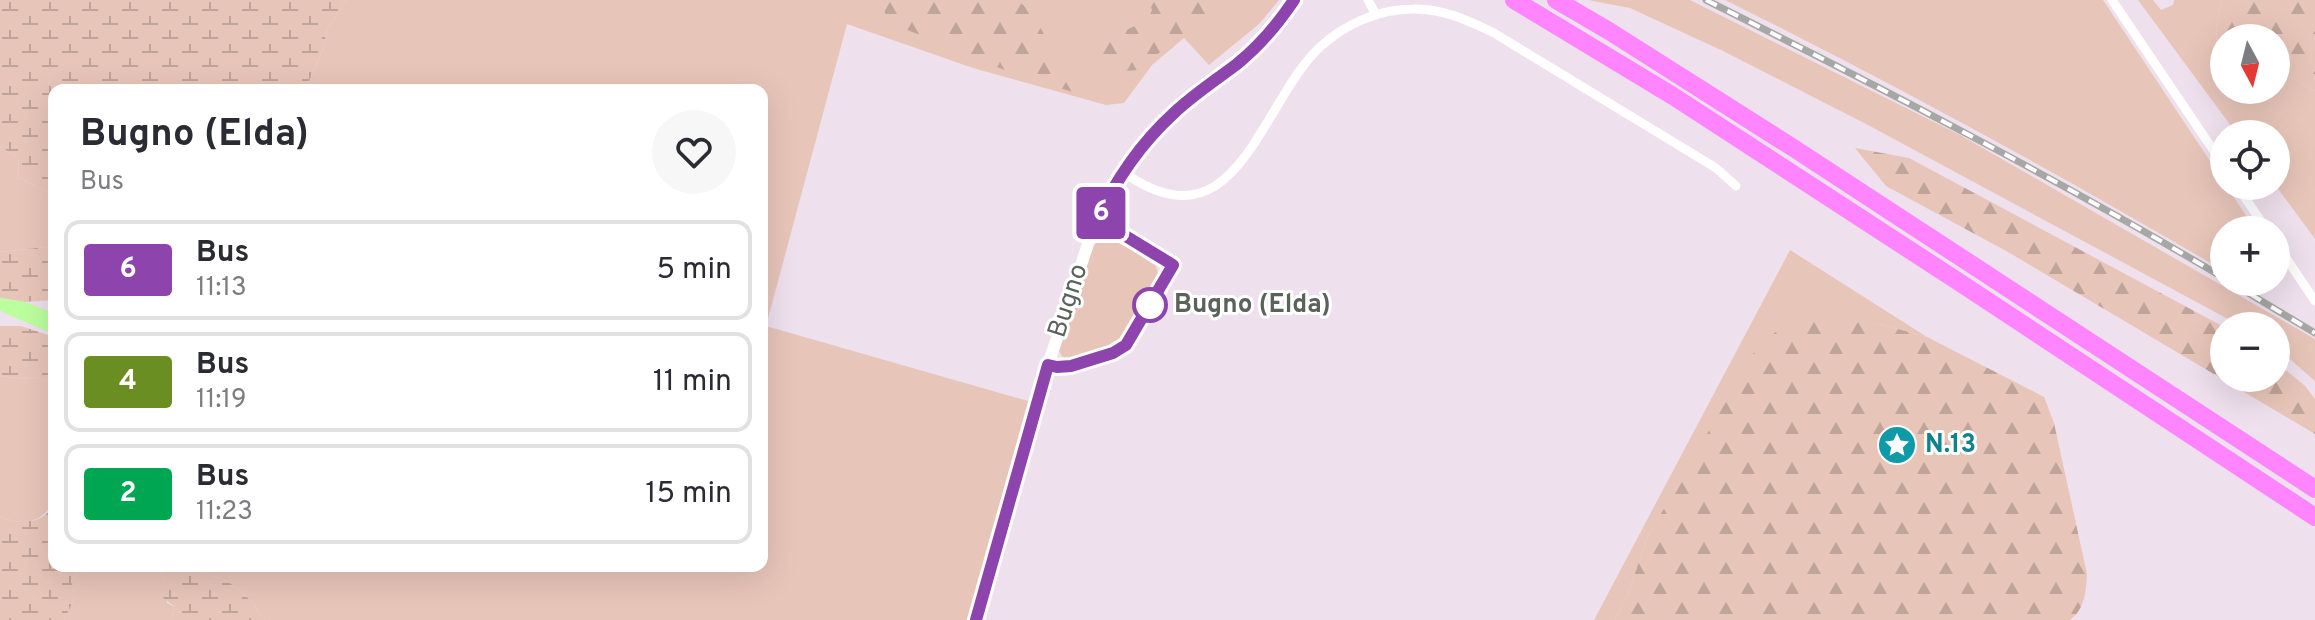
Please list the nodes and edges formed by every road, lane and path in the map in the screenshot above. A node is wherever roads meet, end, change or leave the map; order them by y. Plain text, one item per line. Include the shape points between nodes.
1 (1294, 0) edge
2 (1368, 0) edge
3 (1514, 0) edge
4 (1556, 0) edge
5 (2112, 0) edge
6 (1376, 15) junction
7 (2210, 145) edge
8 (1123, 172) junction
9 (1736, 186) dead end
10 (2290, 265) edge
11 (2315, 301) edge
12 (2315, 489) edge
13 (2315, 517) edge
14 (976, 620) edge

1 - 8 street, Bugno via 1263,40 1176,111
2 - 6 street
3 - 13 highway via 1673,96
4 - 12 highway via 1809,158
5 - 7 street
6 - 8 street via 1349,26 1318,49 1293,79 1246,158 1212,188 1190,195 1163,193
6 - 9 street via 1416,8 1465,19 1716,168
8 - 14 street, Bugno via 1096,222 1065,310
10 - 11 street

